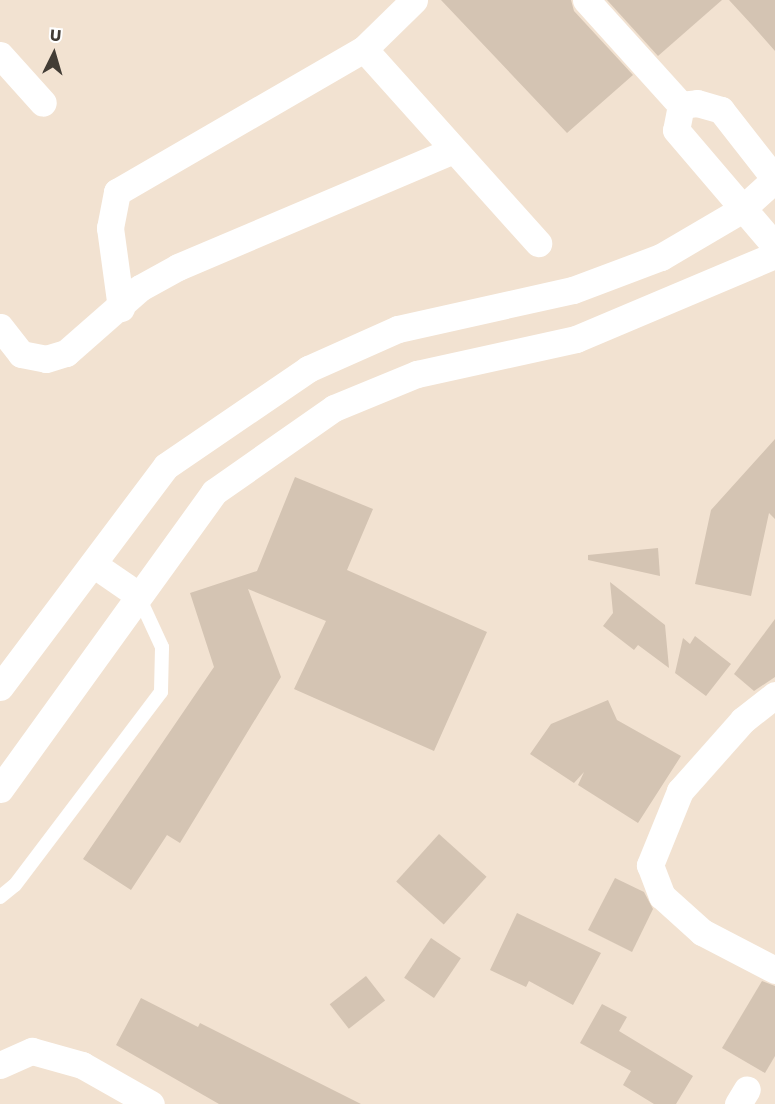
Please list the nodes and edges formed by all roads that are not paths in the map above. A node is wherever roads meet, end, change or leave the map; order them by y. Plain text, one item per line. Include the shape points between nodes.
1 (414, 0) edge
2 (586, 0) edge
3 (364, 49) junction
4 (0, 55) edge
5 (43, 103) dead end
6 (681, 105) junction
7 (453, 150) junction
8 (775, 179) edge
9 (741, 210) junction
10 (538, 243) dead end
11 (775, 246) edge
12 (775, 255) edge
13 (121, 308) junction
14 (0, 327) edge
15 (93, 564) junction
16 (138, 595) junction
17 (0, 687) edge
18 (775, 695) edge
19 (0, 789) edge
20 (0, 897) edge
21 (775, 970) edge
22 (0, 1065) edge
23 (151, 1104) edge

1 - 3 street
2 - 6 street
3 - 7 street
3 - 13 street via 117,192 110,228
4 - 5 street
6 - 8 street via 697,103 721,110
6 - 9 street via 676,130
7 - 10 street
7 - 13 street via 178,267 140,288
8 - 9 street
9 - 11 street
9 - 15 street via 661,257 573,290 398,329 308,369 166,466
12 - 16 street via 576,339 417,374 334,408 214,492
13 - 14 street via 66,353 46,359 21,354
15 - 16 street
15 - 17 street
16 - 19 street
16 - 20 lane via 162,647 161,692 15,885
18 - 21 street via 743,720 680,791 650,865 662,896 702,932
22 - 23 street via 32,1051 82,1065

